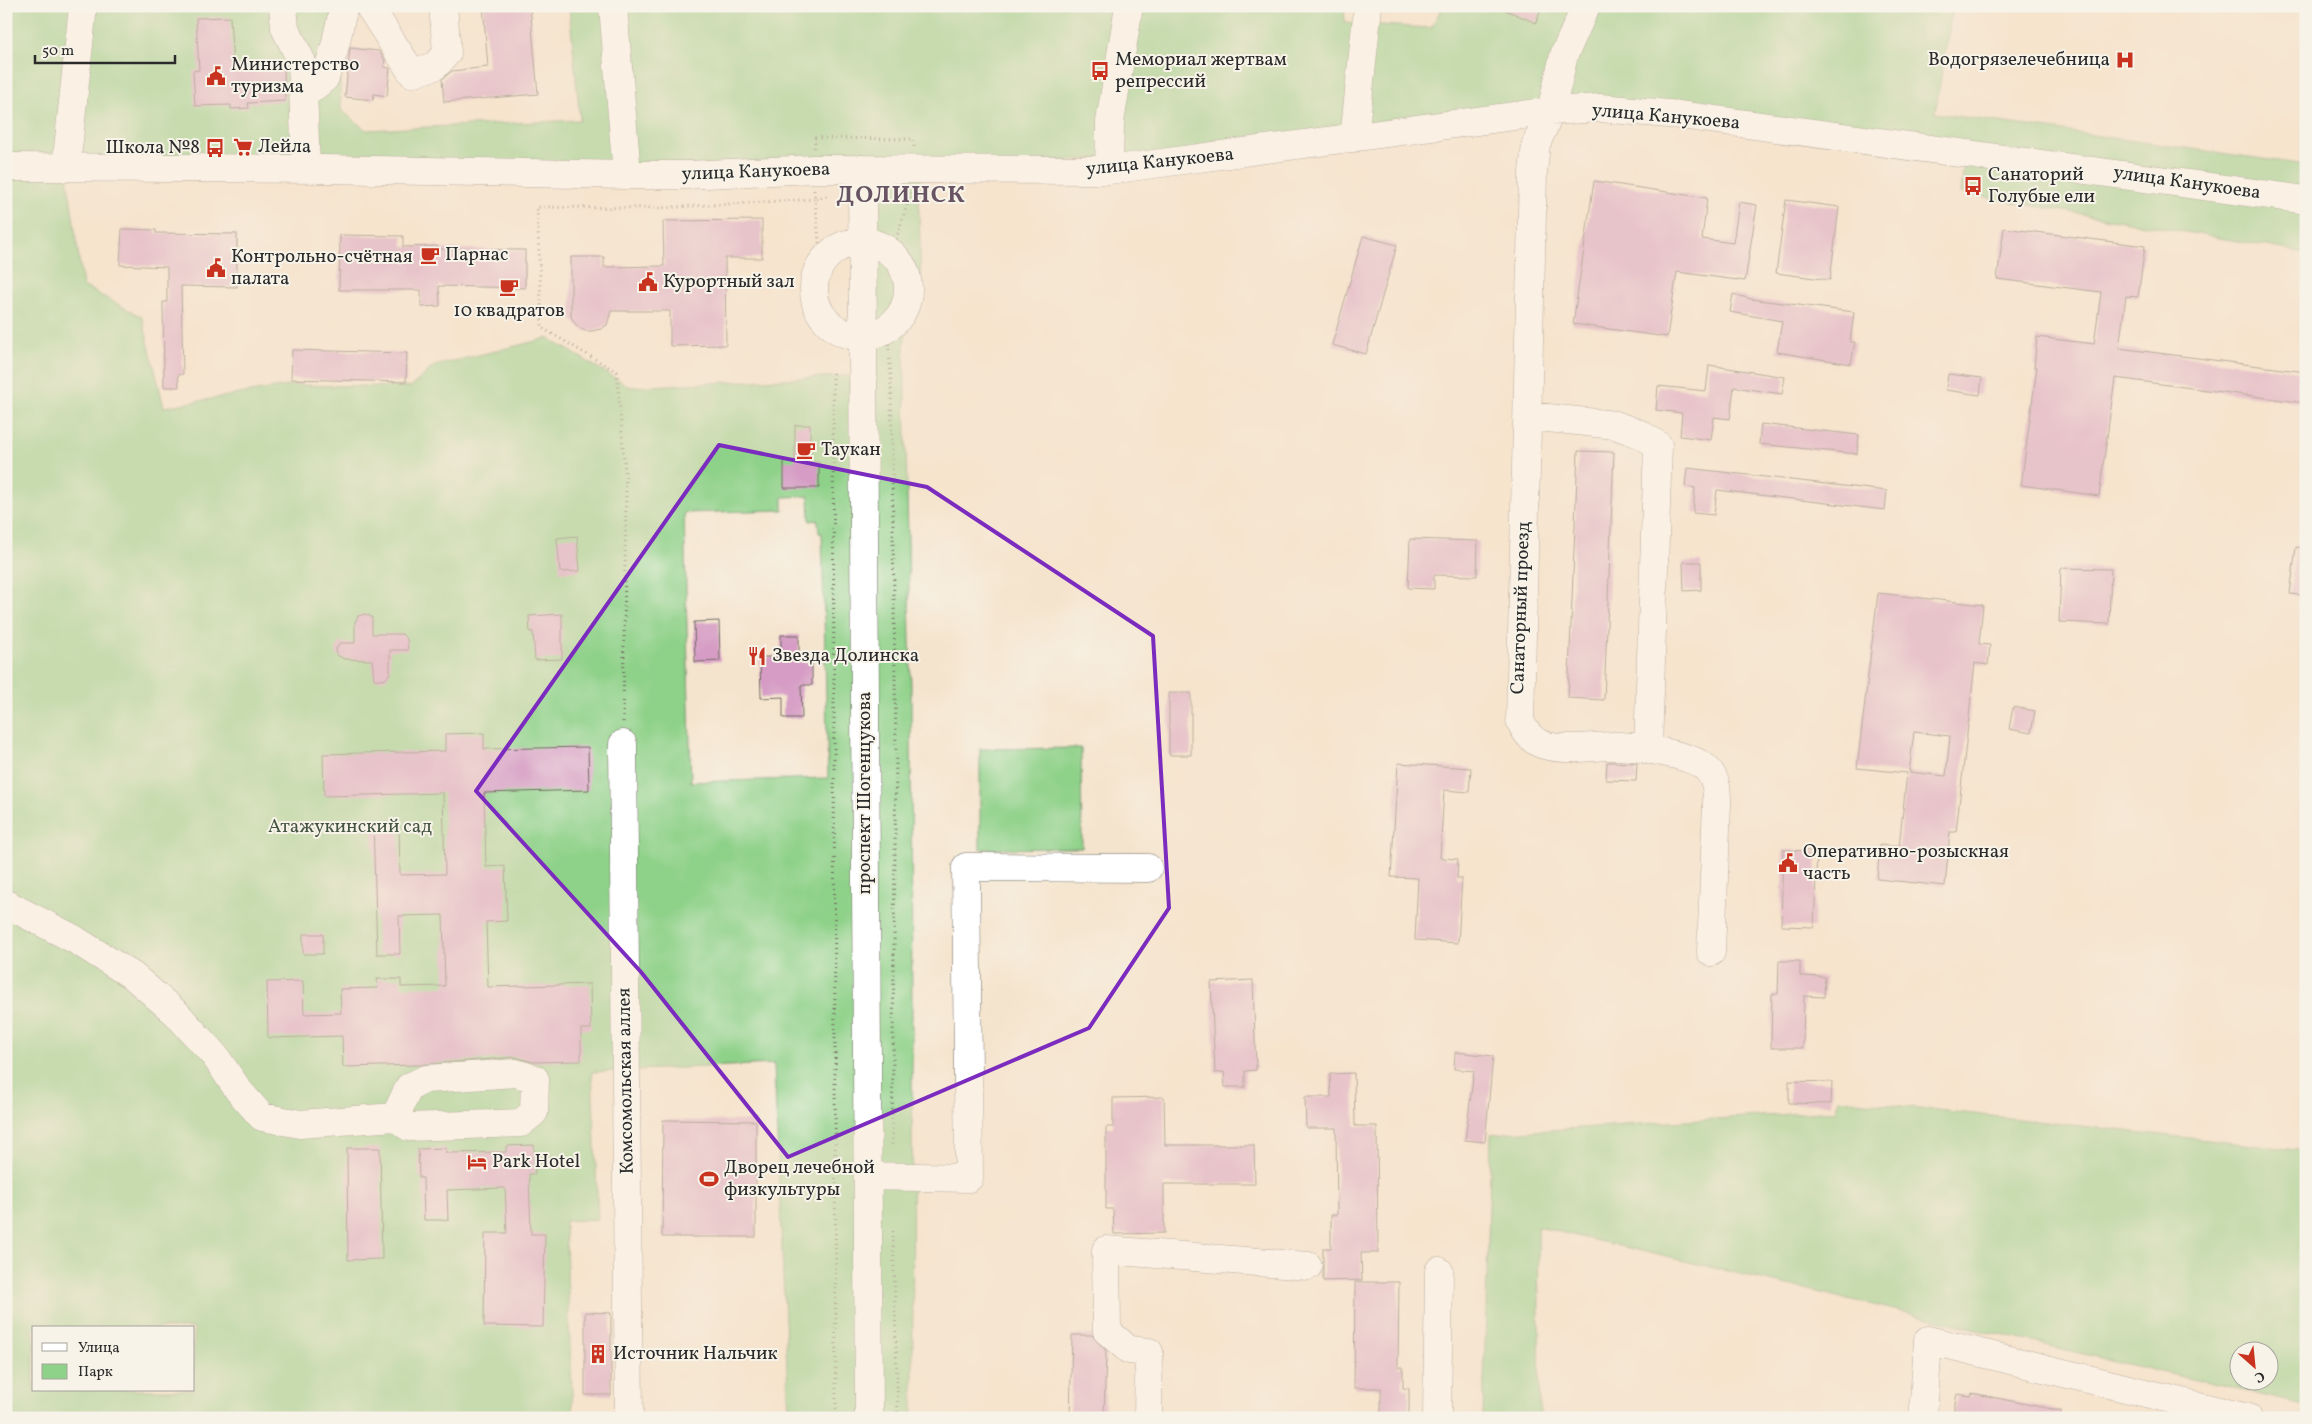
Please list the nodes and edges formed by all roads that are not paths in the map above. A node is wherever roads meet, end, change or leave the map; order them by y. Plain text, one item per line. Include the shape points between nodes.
1 (84, 6) edge
2 (283, 6) edge
3 (344, 6) edge
4 (369, 6) edge
5 (443, 6) edge
6 (613, 6) edge
7 (1129, 6) edge
8 (1368, 6) edge
9 (1586, 6) edge
10 (304, 95) junction
11 (1551, 111) junction
12 (1354, 138) junction
13 (6, 167) edge
14 (66, 168) junction
15 (306, 169) junction
16 (862, 169) junction
17 (1109, 170) junction
18 (627, 175) junction
19 (2306, 200) edge
20 (863, 242) junction
21 (875, 336) junction
22 (1529, 416) junction
23 (623, 744) road end
24 (1648, 750) junction
25 (1148, 868) dead end
26 (6, 904) edge
27 (1711, 952) dead end
28 (395, 1117) dead end
29 (880, 1177) junction
30 (1308, 1266) dead end
31 (1440, 1271) dead end
32 (629, 1418) edge
33 (869, 1418) edge
34 (1148, 1418) edge
35 (1437, 1418) edge
36 (1923, 1418) edge
37 (2248, 1418) edge

1 - 14 street
2 - 10 street via 285,28 302,62
3 - 10 street via 325,78
4 - 5 street via 412,73 435,66 447,54
6 - 18 street
7 - 17 street via 1110,122
8 - 12 street
9 - 11 street, Санаторный проезд via 1564,55
10 - 15 street
11 - 12 street, улица Канукоева
11 - 19 street, улица Канукоева via 1600,108 1680,115
11 - 22 street, Санаторный проезд via 1536,144 1533,172
12 - 17 street, улица Канукоева
13 - 14 street, улица Канукоева
14 - 15 street, улица Канукоева
15 - 18 street, улица Канукоева
16 - 17 street, улица Канукоева
16 - 18 street, улица Канукоева
16 - 20 street, проспект Шогенцукова
20 - 21 street, проспект Шогенцукова
20 - 21 street via 881,246 896,256 905,271 909,289 906,306 896,321
20 - 21 street via 847,244 832,252 821,265 815,280 815,298 821,313 832,326 847,334
21 - 29 street, проспект Шогенцукова
22 - 24 street via 1615,425 1658,445
22 - 24 street, Санаторный проезд via 1520,720 1528,734 1541,744
23 - 32 street, Комсомольская аллея
24 - 27 street, Санаторный проезд via 1697,761 1710,772 1717,788
25 - 29 street via 966,867 969,1178
26 - 28 street via 74,939 133,976 176,1013 215,1056 262,1117 300,1124
29 - 33 street, проспект Шогенцукова
30 - 34 street via 1106,1250 1107,1331 1129,1350 1149,1352
31 - 35 street
36 - 37 street via 1928,1340

